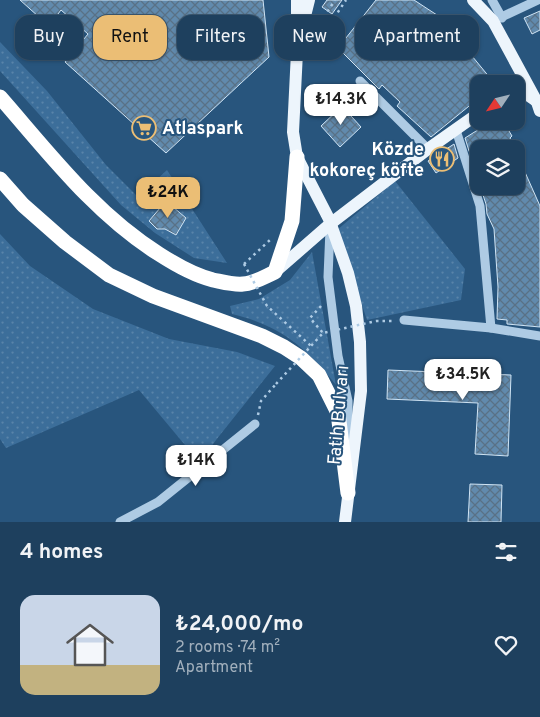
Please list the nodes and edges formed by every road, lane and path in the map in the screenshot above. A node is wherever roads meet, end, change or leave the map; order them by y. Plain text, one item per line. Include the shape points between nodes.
1 (297, 0) edge
2 (308, 0) edge
3 (335, 0) edge
4 (346, 0) edge
5 (473, 0) edge
6 (492, 0) edge
7 (538, 0) edge
8 (328, 10) dead end
9 (297, 15) edge
10 (305, 15) edge
11 (336, 15) edge
12 (497, 20) junction
13 (297, 60) edge
14 (360, 81) dead end
15 (525, 93) edge
16 (0, 97) edge
17 (538, 106) edge
18 (470, 120) edge
19 (456, 130) junction
20 (428, 149) junction
21 (297, 157) junction
22 (0, 179) edge
23 (330, 224) junction
24 (269, 241) dead end
25 (275, 272) junction
26 (325, 302) dead end
27 (404, 320) joint
28 (491, 328) junction
29 (323, 333) junction
30 (540, 336) edge
31 (311, 346) junction
32 (261, 401) dead end
33 (255, 424) dead end
34 (348, 493) junction
35 (120, 522) edge
36 (345, 522) edge

1 - 9 main road, Fatih Bulvarı
2 - 10 main road
3 - 8 path
4 - 11 path
5 - 12 main road
6 - 12 street
7 - 12 street
12 - 17 main road
13 - 21 main road, Fatih Bulvarı via 293,132
14 - 20 street
15 - 17 main road
16 - 25 highway via 98,207 149,248 199,276 224,283 257,282
18 - 19 main road
19 - 20 main road
19 - 28 street via 480,206
20 - 23 main road
21 - 23 main road, Fatih Bulvarı
21 - 25 highway via 292,221
22 - 34 highway via 23,205 65,242 109,275 153,296 262,336 301,358 319,376 338,413
23 - 25 main road
23 - 34 street, Fatih Bulvarı via 328,276 338,356 348,400
23 - 34 main road, Fatih Bulvarı via 348,272 360,342 361,391
24 - 31 path, bridge via 244,264 267,306
26 - 29 path via 310,318
27 - 28 street
27 - 29 path, bridge via 376,321
28 - 30 street
29 - 31 path, bridge
31 - 32 path, bridge
33 - 35 street via 158,502
34 - 36 main road, Fatih Bulvarı

